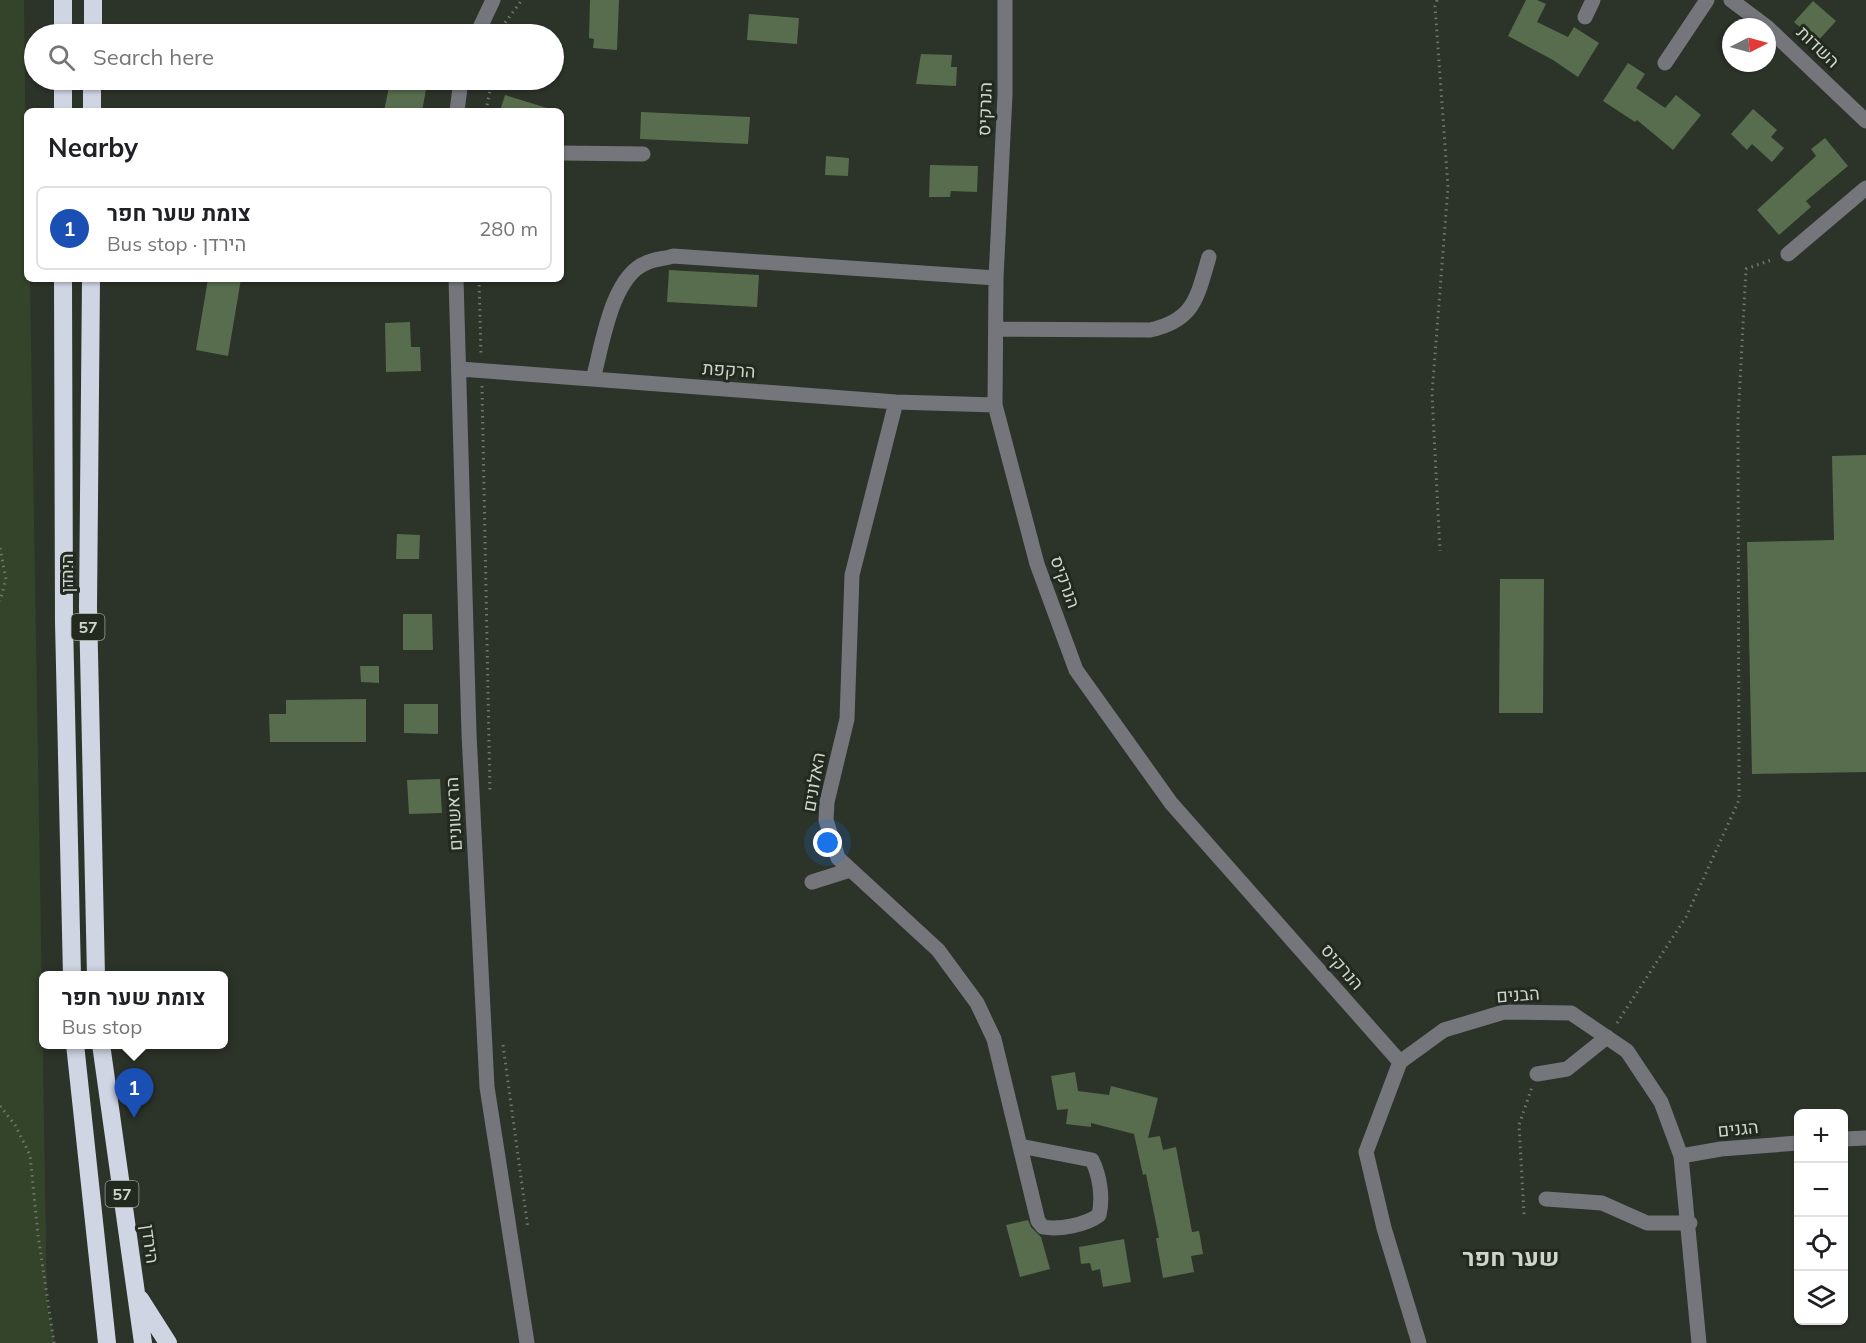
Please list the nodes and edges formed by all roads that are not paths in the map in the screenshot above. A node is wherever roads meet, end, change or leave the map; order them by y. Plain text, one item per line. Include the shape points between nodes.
1 (63, 0) edge
2 (93, 0) edge
3 (493, 0) edge
4 (1005, 0) edge
5 (1593, 0) edge
6 (1707, 0) edge
7 (1731, 0) edge
8 (1585, 17) dead end
9 (1755, 18) edge
10 (63, 24) edge
11 (93, 24) edge
12 (482, 24) edge
13 (1776, 36) edge
14 (1665, 63) dead end
15 (63, 90) edge
16 (92, 90) edge
17 (460, 90) edge
18 (63, 108) edge
19 (92, 108) edge
20 (457, 108) edge
21 (1866, 121) edge
22 (564, 153) edge
23 (643, 154) dead end
24 (1866, 188) edge
25 (1788, 254) road end
26 (1209, 257) dead end
27 (996, 278) junction
28 (63, 282) edge
29 (91, 282) edge
30 (456, 282) edge
31 (996, 329) junction
32 (460, 369) junction
33 (592, 380) junction
34 (896, 402) junction
35 (995, 405) junction
36 (850, 870) junction
37 (812, 882) dead end
38 (72, 971) edge
39 (96, 971) edge
40 (1608, 1038) junction
41 (76, 1049) edge
42 (102, 1049) edge
43 (1400, 1062) junction
44 (1537, 1074) road end
45 (1866, 1137) edge
46 (1848, 1139) edge
47 (1794, 1143) edge
48 (1020, 1146) junction
49 (1681, 1156) junction
50 (1546, 1198) dead end
51 (1690, 1223) junction
52 (136, 1293) junction
53 (106, 1343) edge
54 (143, 1343) edge
55 (168, 1343) edge
56 (527, 1343) edge
57 (1419, 1343) edge
58 (1699, 1343) edge

1 - 10 highway
2 - 11 highway
3 - 12 street
4 - 27 street, הנרקיס via 1005,95
5 - 8 street
6 - 14 street
7 - 9 street, השדות
13 - 21 street, השדות
15 - 18 highway
16 - 19 highway
17 - 20 street
22 - 23 street
24 - 25 street
26 - 31 street via 1196,302 1172,325 1150,330
27 - 31 street, הנרקיס
27 - 33 street via 673,256 645,263 619,287
28 - 38 highway, הירדן / 57 via 64,622
29 - 39 highway, הירדן / 57 via 88,607
30 - 32 street, הראשונים
31 - 35 street, הנרקיס
32 - 33 street, הרקפת
32 - 56 street, הראשונים via 469,734 487,1087
33 - 34 street, הרקפת
34 - 35 street, הרקפת
34 - 36 street, האלונים via 854,566 847,719 827,802 831,842 838,858
35 - 43 street, הנרקיס via 1037,564 1076,670 1171,802
36 - 37 street
36 - 48 street, האלונים via 938,950 977,1003 994,1039
40 - 43 street, הבנים via 1570,1013 1504,1012 1444,1030
40 - 44 street via 1567,1069
40 - 49 street, הבנים via 1627,1051 1661,1102
41 - 53 highway, 57
42 - 52 highway, הירדן / 57
43 - 57 street via 1366,1152
45 - 46 street
47 - 49 street, הגנים
48 - 48 street, האלונים via 1092,1160 1102,1203 1099,1215 1092,1221 1043,1227 1038,1221
49 - 51 street, הבנים
50 - 51 street via 1602,1203 1647,1223
51 - 58 street, הבנים
52 - 54 highway, הירדן / 57
52 - 55 highway

